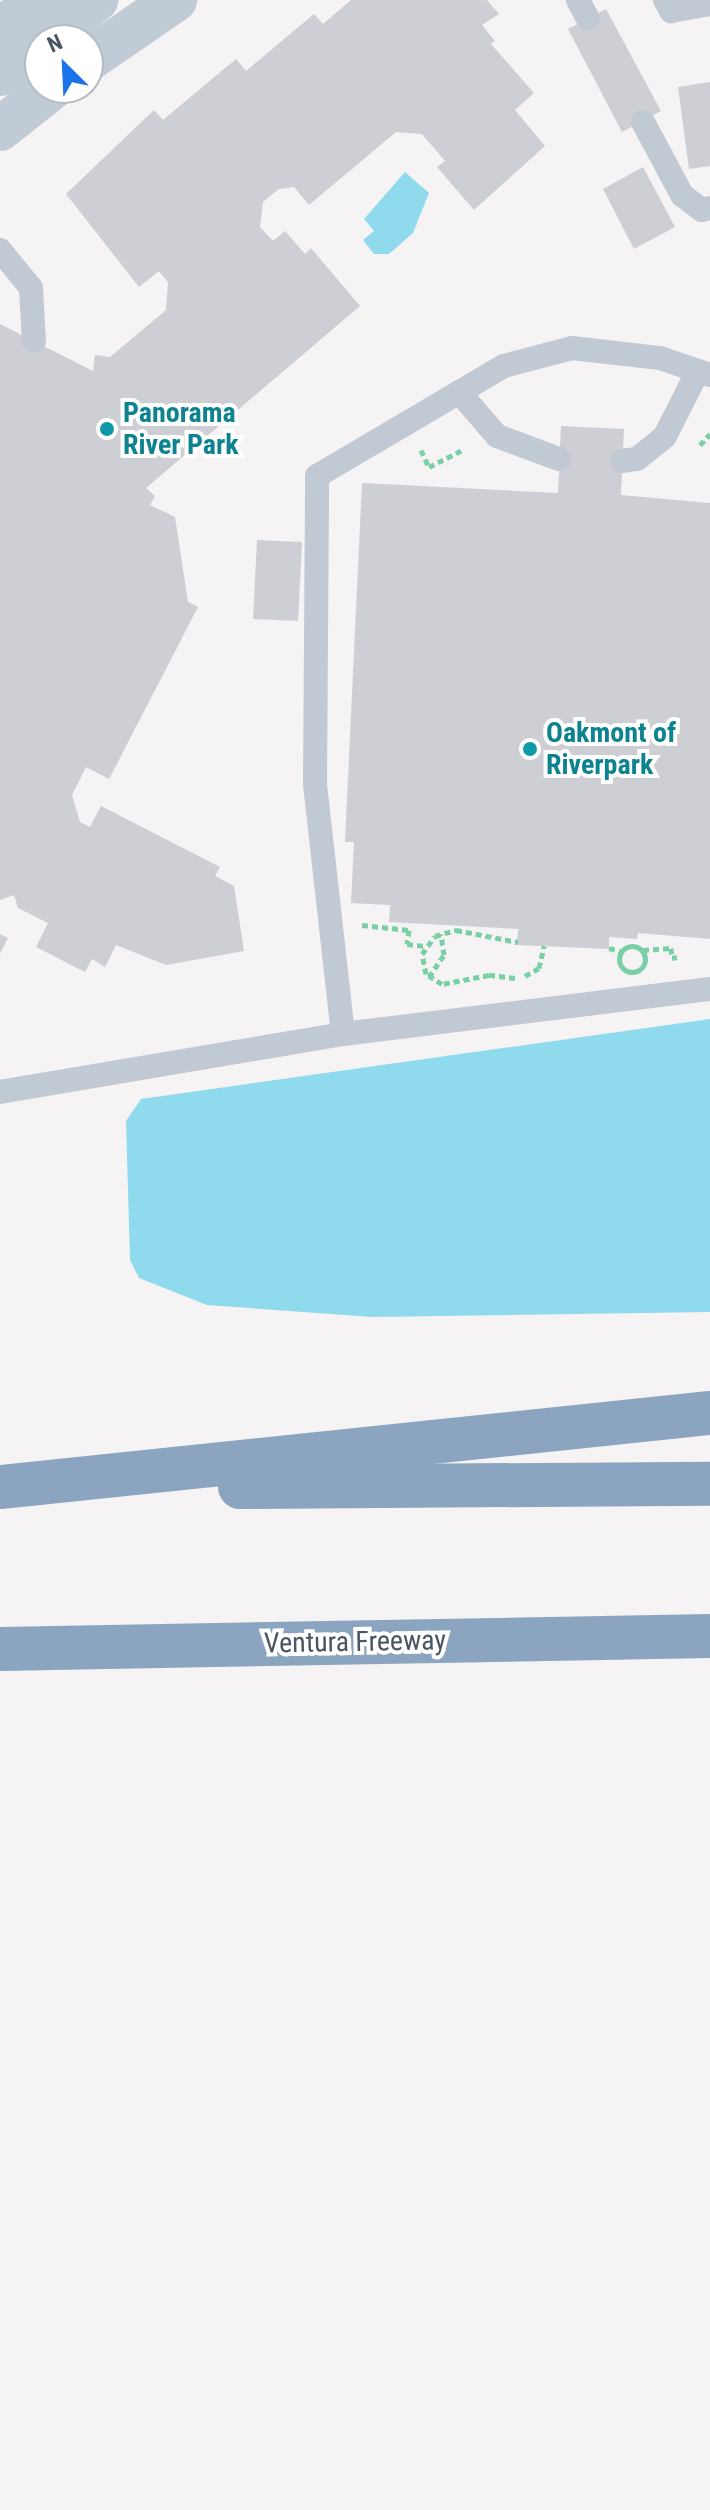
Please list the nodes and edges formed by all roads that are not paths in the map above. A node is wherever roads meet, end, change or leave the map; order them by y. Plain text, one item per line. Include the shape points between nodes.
1 (39, 0) edge
2 (96, 0) edge
3 (175, 0) edge
4 (665, 0) edge
5 (710, 4) edge
6 (65, 24) edge
7 (0, 30) edge
8 (104, 49) edge
9 (24, 56) edge
10 (0, 74) edge
11 (32, 104) edge
12 (643, 122) dead end
13 (0, 129) edge
14 (710, 208) edge
15 (0, 250) edge
16 (34, 341) dead end
17 (704, 373) edge
18 (459, 392) junction
19 (559, 459) dead end
20 (622, 461) dead end
21 (710, 989) edge
22 (343, 1034) junction
23 (0, 1092) edge
24 (710, 1413) edge
25 (710, 1484) edge
26 (0, 1488) edge
27 (710, 1636) edge
28 (0, 1649) edge

1 - 7 main road
2 - 6 main road
3 - 8 main road
4 - 5 lane via 671,11
9 - 10 main road
11 - 13 main road
12 - 14 lane via 682,195 702,210
15 - 16 lane via 31,288
17 - 18 lane via 660,358 572,348 504,366
17 - 20 lane via 665,436 637,459
18 - 19 lane via 497,436
18 - 22 lane via 317,476 315,784
21 - 22 lane
22 - 23 lane
24 - 26 highway
25 - 26 highway
27 - 28 highway, Ventura Freeway

